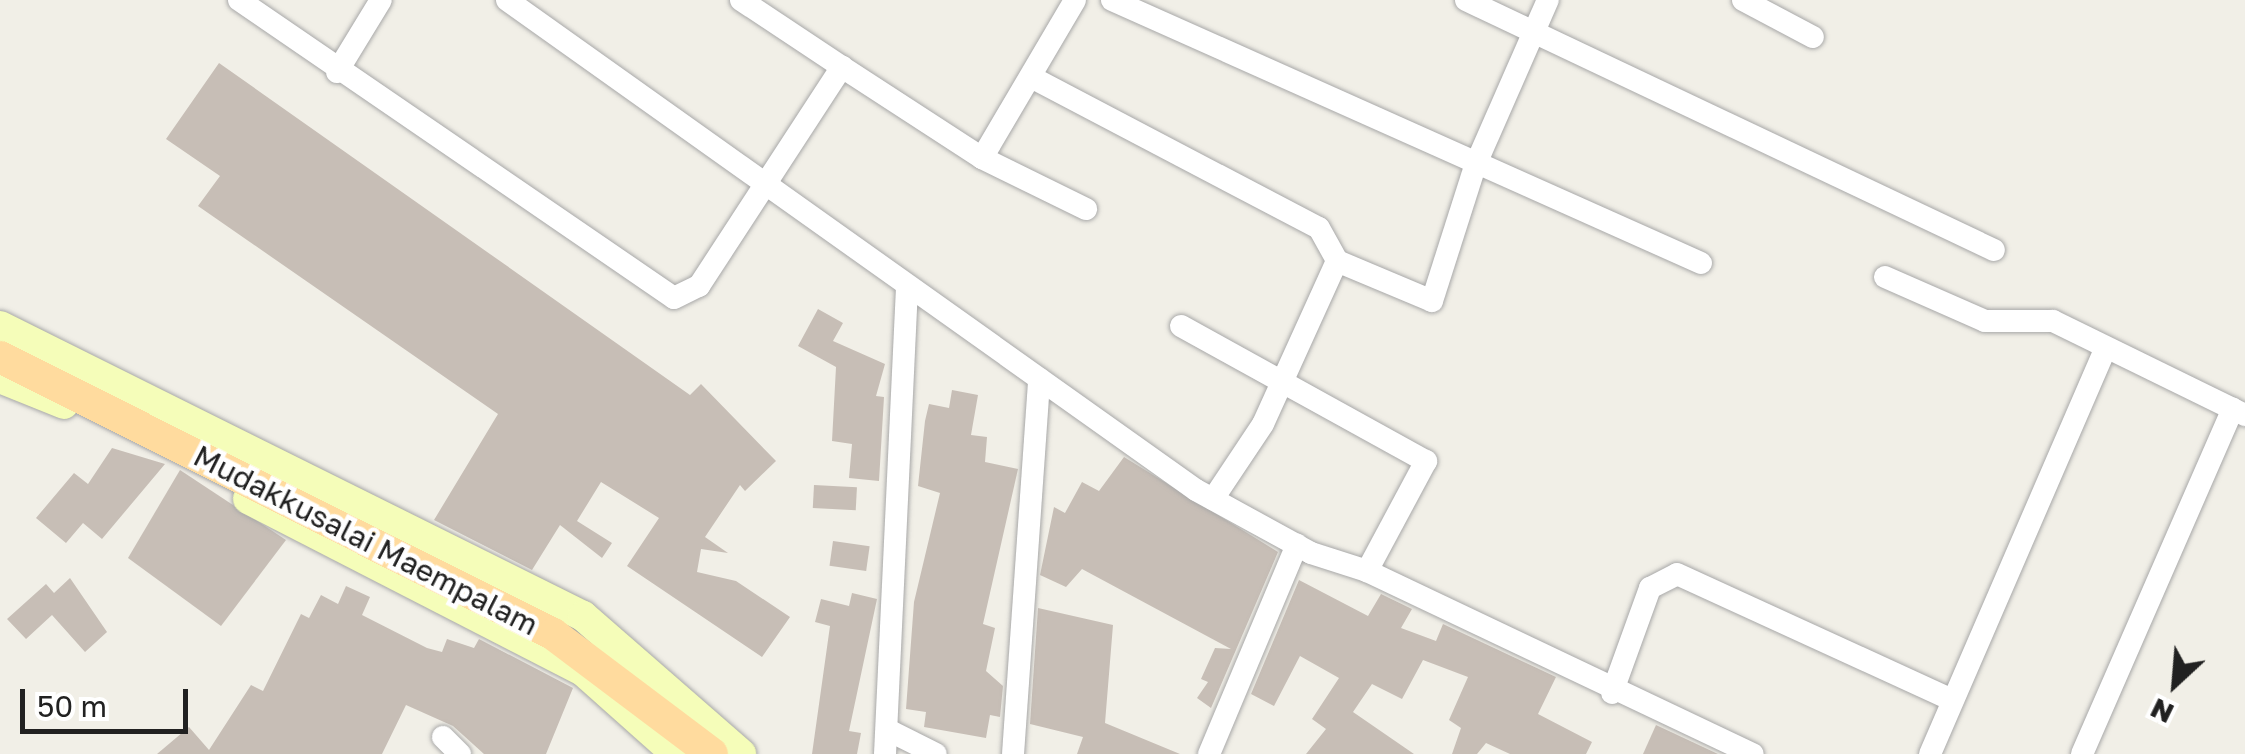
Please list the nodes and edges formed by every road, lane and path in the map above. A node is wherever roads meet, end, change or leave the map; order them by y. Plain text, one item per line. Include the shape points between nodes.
1 (239, 0) edge
2 (381, 0) edge
3 (507, 0) edge
4 (741, 0) edge
5 (1075, 0) edge
6 (1112, 0) edge
7 (1466, 0) edge
8 (1548, 0) edge
9 (1742, 0) edge
10 (537, 8) edge
11 (1531, 34) junction
12 (1813, 37) dead end
13 (842, 68) junction
14 (337, 72) junction
15 (1031, 78) junction
16 (982, 158) junction
17 (1476, 166) junction
18 (765, 191) junction
19 (1086, 208) dead end
20 (1994, 250) dead end
21 (1337, 261) junction
22 (1701, 262) dead end
23 (1886, 278) dead end
24 (907, 287) junction
25 (0, 326) edge
26 (1181, 326) dead end
27 (2106, 347) junction
28 (0, 357) edge
29 (0, 378) edge
30 (1039, 379) junction
31 (1281, 382) junction
32 (2239, 412) edge
33 (1213, 499) junction
34 (1297, 545) junction
35 (1368, 571) junction
36 (1612, 693) junction
37 (1952, 700) junction
38 (890, 730) junction
39 (1699, 730) junction
40 (442, 737) dead end
41 (460, 754) edge
42 (676, 754) edge
43 (712, 754) edge
44 (741, 754) edge
45 (885, 754) edge
46 (936, 754) edge
47 (1013, 754) edge
48 (1210, 754) edge
49 (1691, 754) edge
50 (1753, 754) edge
51 (1930, 754) edge
52 (2082, 754) edge

1 - 14 street
2 - 14 street
3 - 10 street
4 - 13 street
5 - 15 street
6 - 17 street
7 - 11 street
8 - 11 street
9 - 12 street
10 - 18 street
11 - 17 street
11 - 20 street
13 - 16 street
13 - 18 street
14 - 18 street via 661,296 698,286
15 - 16 street
15 - 21 street via 1319,228
16 - 19 street
17 - 21 street via 1432,302
17 - 22 street
18 - 24 street
21 - 31 street
23 - 27 street via 1985,321 2053,321
24 - 30 street
24 - 38 street
25 - 44 main road via 583,616
26 - 31 street
27 - 32 street
27 - 37 street
28 - 43 main road, Mudakkusalai Maempalam via 553,634
29 - 42 main road via 584,672
30 - 33 street
30 - 47 street
31 - 33 street
31 - 35 street via 1426,461
32 - 52 street
33 - 34 street
34 - 35 street
34 - 48 street
35 - 36 street
36 - 37 street via 1650,588 1677,574
36 - 39 street
37 - 51 street
38 - 45 street
38 - 46 street
39 - 49 street
39 - 50 street
40 - 41 street

